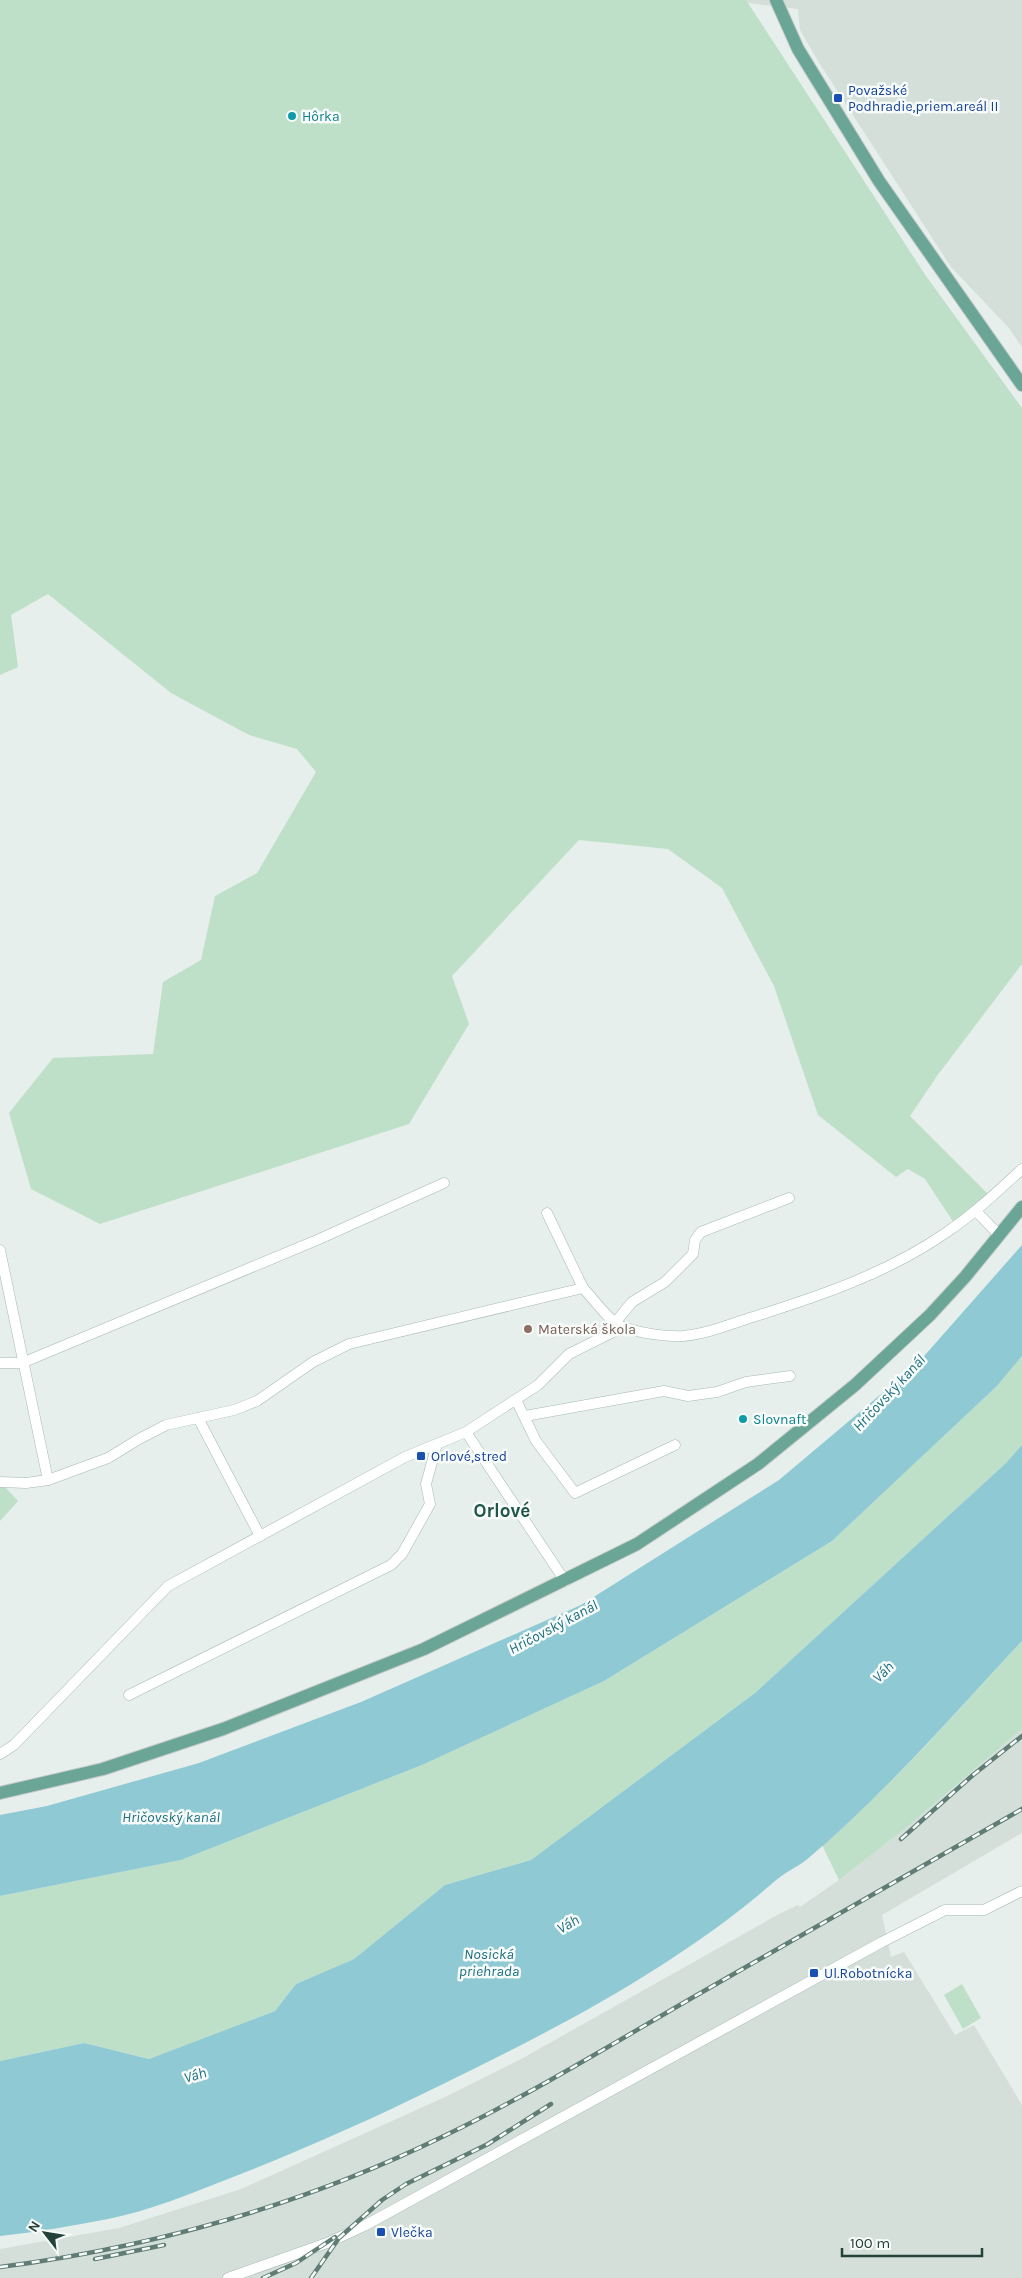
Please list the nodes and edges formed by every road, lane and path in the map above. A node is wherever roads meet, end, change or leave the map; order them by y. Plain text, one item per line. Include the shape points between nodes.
1 (776, 0) edge
2 (1022, 385) edge
3 (1022, 1169) edge
4 (444, 1183) dead end
5 (789, 1198) dead end
6 (1022, 1207) edge
7 (976, 1211) junction
8 (548, 1213) dead end
9 (999, 1235) junction
10 (0, 1250) edge
11 (583, 1288) junction
12 (619, 1325) junction
13 (0, 1363) edge
14 (22, 1363) junction
15 (790, 1376) dead end
16 (516, 1400) junction
17 (524, 1416) junction
18 (198, 1418) junction
19 (466, 1432) junction
20 (437, 1444) junction
21 (675, 1445) dead end
22 (48, 1480) junction
23 (0, 1482) edge
24 (260, 1536) junction
25 (565, 1581) junction
26 (129, 1695) dead end
27 (0, 1754) edge
28 (0, 1793) edge
29 (1022, 1891) edge
30 (228, 2278) edge

1 - 2 main road via 798,49 879,181
3 - 7 street
4 - 14 street via 317,1240
5 - 12 street via 701,1232 695,1240 693,1254 665,1282 632,1302
6 - 9 main road
7 - 9 street
7 - 12 street via 908,1256 870,1276 806,1301 682,1336 655,1334
8 - 11 street
9 - 25 main road via 930,1315 890,1354 758,1464 637,1544
10 - 14 street
11 - 12 street
11 - 18 street via 349,1344 313,1362 257,1401
12 - 16 street via 569,1354 538,1385
13 - 14 street
14 - 22 street
15 - 17 street via 746,1382 717,1392 688,1396 664,1391
16 - 17 street
16 - 19 street
17 - 21 street via 536,1442 575,1493
18 - 22 street via 166,1425 108,1458
18 - 24 street
19 - 20 street
19 - 25 street
20 - 24 street via 405,1457
20 - 26 street via 426,1484 430,1504 402,1554 391,1565
22 - 23 street
24 - 27 street via 168,1586 14,1745
25 - 28 main road via 424,1650 223,1729 103,1769
29 - 30 street via 984,1910 945,1910 364,2226 327,2243

